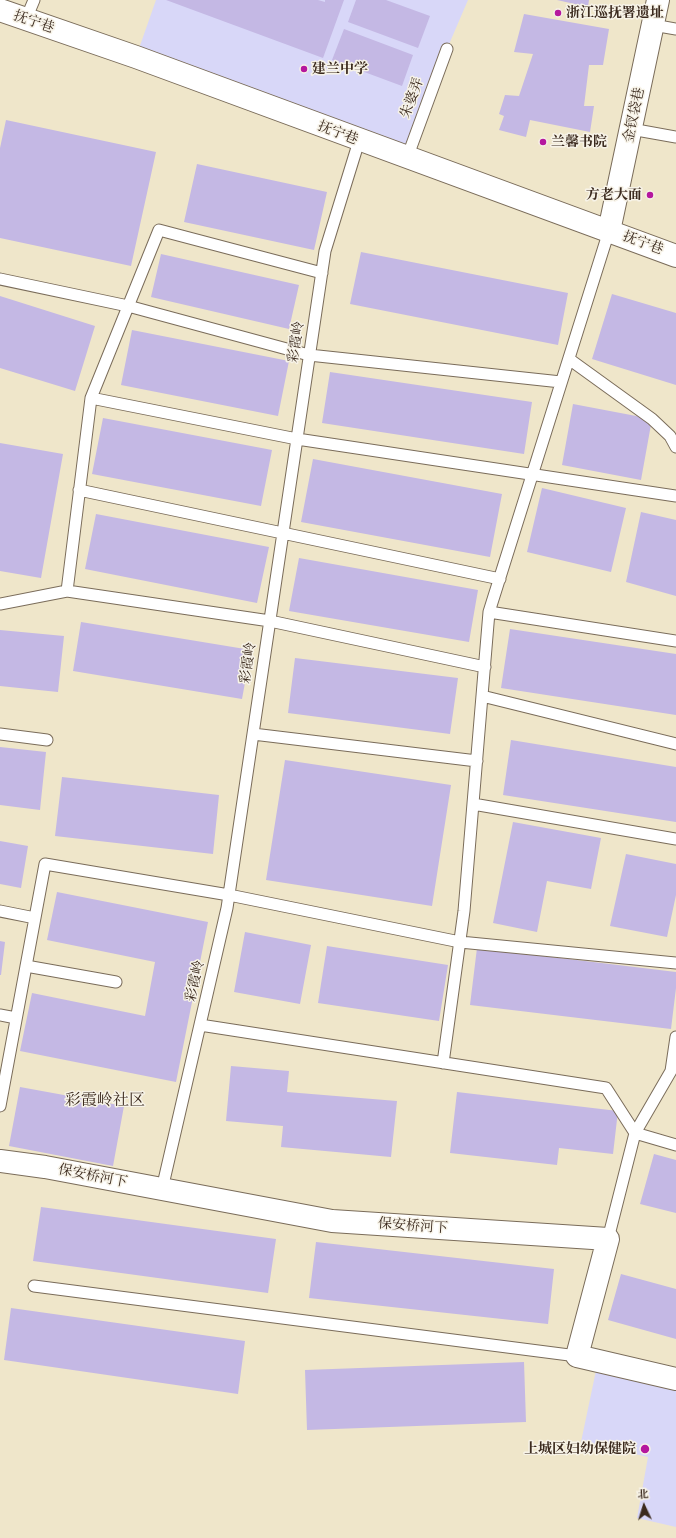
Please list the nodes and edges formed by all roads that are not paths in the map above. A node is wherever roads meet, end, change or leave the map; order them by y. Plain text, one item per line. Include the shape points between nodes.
1 (658, 0) edge
2 (0, 10) edge
3 (30, 10) edge
4 (653, 25) junction
5 (676, 29) edge
6 (447, 49) dead end
7 (631, 129) junction
8 (676, 137) edge
9 (360, 141) junction
10 (407, 158) junction
11 (609, 231) junction
12 (676, 256) edge
13 (322, 273) junction
14 (0, 279) edge
15 (128, 306) junction
16 (310, 355) junction
17 (569, 359) junction
18 (561, 382) junction
19 (91, 398) junction
20 (297, 439) junction
21 (676, 447) edge
22 (532, 475) junction
23 (79, 490) junction
24 (676, 496) edge
25 (283, 533) junction
26 (500, 579) junction
27 (67, 592) junction
28 (0, 604) edge
29 (489, 612) junction
30 (270, 621) junction
31 (676, 641) edge
32 (485, 667) junction
33 (482, 696) junction
34 (0, 734) edge
35 (253, 734) junction
36 (47, 740) dead end
37 (676, 744) edge
38 (477, 761) junction
39 (473, 804) junction
40 (676, 839) edge
41 (229, 894) junction
42 (0, 911) edge
43 (35, 918) junction
44 (460, 942) junction
45 (676, 963) edge
46 (26, 966) junction
47 (116, 982) dead end
48 (0, 1015) edge
49 (16, 1018) junction
50 (200, 1025) junction
51 (676, 1037) edge
52 (443, 1063) junction
53 (0, 1106) edge
54 (635, 1134) junction
55 (676, 1144) edge
56 (0, 1161) edge
57 (162, 1189) junction
58 (608, 1239) junction
59 (34, 1286) dead end
60 (577, 1356) junction
61 (676, 1379) edge

1 - 4 street, 金钗袋巷
2 - 3 street, 抚宁巷
3 - 9 street, 抚宁巷 via 136,57
4 - 5 lane
4 - 7 street, 金钗袋巷
6 - 10 lane, 朱婆弄
7 - 8 lane
7 - 11 street, 金钗袋巷
9 - 10 street, 抚宁巷
9 - 13 lane, 彩霞岭 via 324,251
10 - 11 street, 抚宁巷
11 - 12 street, 抚宁巷
11 - 17 lane
13 - 15 lane via 158,230
13 - 16 lane, 彩霞岭
14 - 15 lane
15 - 16 lane
15 - 19 lane
16 - 18 lane
16 - 20 lane, 彩霞岭
17 - 18 lane
17 - 21 lane via 652,419 670,436
18 - 22 lane
19 - 20 lane
19 - 23 lane
20 - 22 lane
20 - 25 lane, 彩霞岭
22 - 24 lane
22 - 26 lane
23 - 25 lane
23 - 27 lane
25 - 26 lane
25 - 30 lane, 彩霞岭
26 - 29 lane
27 - 28 lane
27 - 30 lane
29 - 31 lane
29 - 32 lane
30 - 32 lane
30 - 35 lane, 彩霞岭
32 - 33 lane
33 - 37 lane
33 - 38 lane
34 - 36 lane
35 - 38 lane
35 - 41 lane, 彩霞岭
38 - 39 lane
39 - 40 lane
39 - 44 lane
41 - 43 lane via 45,864
41 - 44 lane
41 - 50 lane, 彩霞岭
42 - 43 lane
43 - 46 lane
44 - 45 lane
44 - 52 lane
46 - 47 lane
46 - 49 lane
48 - 49 lane
49 - 53 lane
50 - 52 lane
50 - 57 lane, 彩霞岭
51 - 54 lane via 671,1071
52 - 54 lane via 606,1088
54 - 55 lane
54 - 58 lane
56 - 57 street, 保安桥河下
57 - 58 street, 保安桥河下 via 332,1220
58 - 60 street
59 - 60 lane
60 - 61 street

